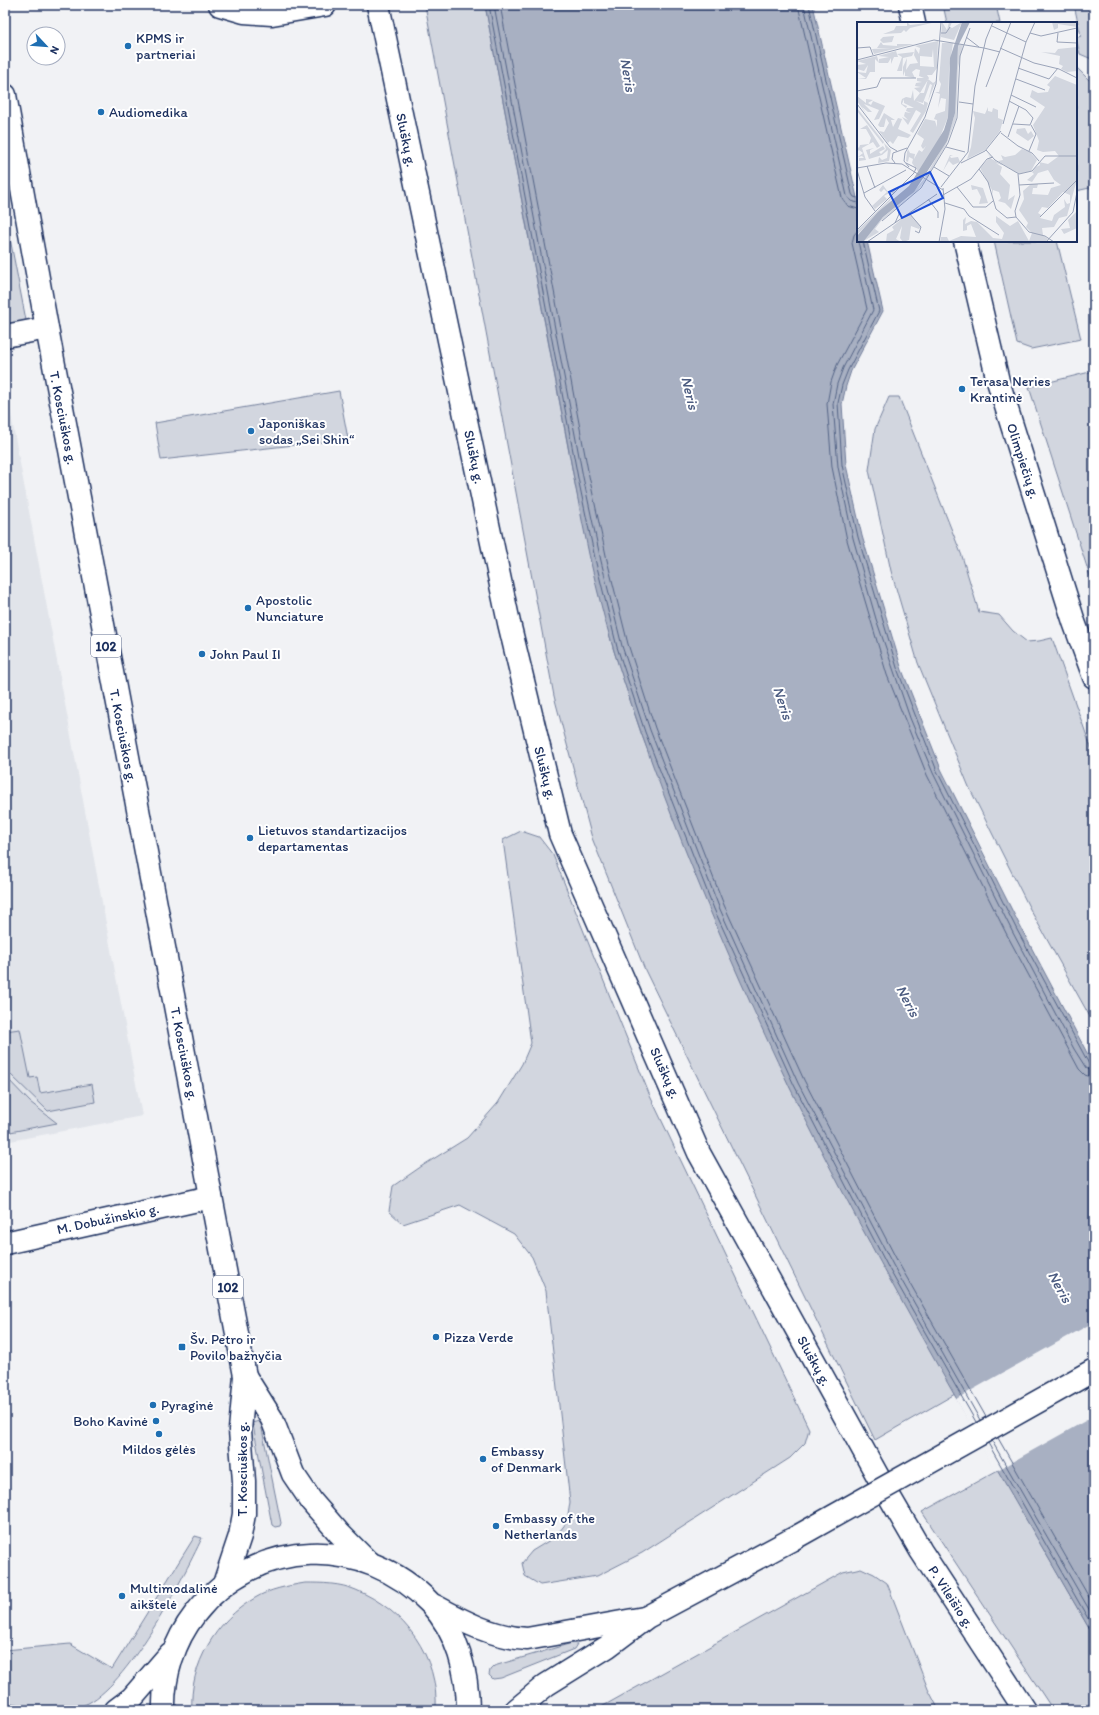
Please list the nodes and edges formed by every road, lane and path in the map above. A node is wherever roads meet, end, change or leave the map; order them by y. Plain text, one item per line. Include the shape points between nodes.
1 (220, 5) edge
2 (325, 5) edge
3 (378, 5) edge
4 (910, 5) edge
5 (914, 22) edge
6 (5, 95) edge
7 (965, 242) edge
8 (47, 328) junction
9 (5, 336) edge
10 (1094, 677) edge
11 (211, 1197) junction
12 (5, 1243) edge
13 (1094, 1370) edge
14 (245, 1376) junction
15 (881, 1482) joint
16 (367, 1561) junction
17 (224, 1584) junction
18 (432, 1605) junction
19 (647, 1617) junction
20 (175, 1648) junction
21 (116, 1710) edge
22 (164, 1710) edge
23 (468, 1710) edge
24 (516, 1710) edge
25 (1025, 1710) edge

1 - 2 main road via 244,12 272,14
3 - 15 main road, Sluškų g. via 509,623 560,834 700,1153
4 - 5 main road
6 - 8 main road, T. Kosciuškos g. / 102
7 - 10 main road, Olimpiečių g. via 998,381 1074,622
8 - 9 main road
8 - 11 main road, T. Kosciuškos g. / 102
11 - 12 main road, M. Dobužinskio g.
11 - 14 main road, T. Kosciuškos g. / 102
13 - 19 main road, bridge via 791,1540
14 - 16 main road, T. Kosciuškos g. via 272,1420 293,1474 312,1502
14 - 17 main road, T. Kosciuškos g. via 240,1430 244,1514 240,1536
15 - 25 main road, P. Vileišio g. via 921,1552
16 - 17 main road via 338,1554 308,1553 278,1558 250,1568
16 - 18 main road via 393,1573
17 - 20 main road via 204,1602
18 - 19 main road via 466,1623 510,1638 527,1639
18 - 23 main road via 451,1634 462,1661 468,1691
19 - 24 main road via 607,1647 546,1685
20 - 21 main road via 132,1698
20 - 22 main road via 167,1675

